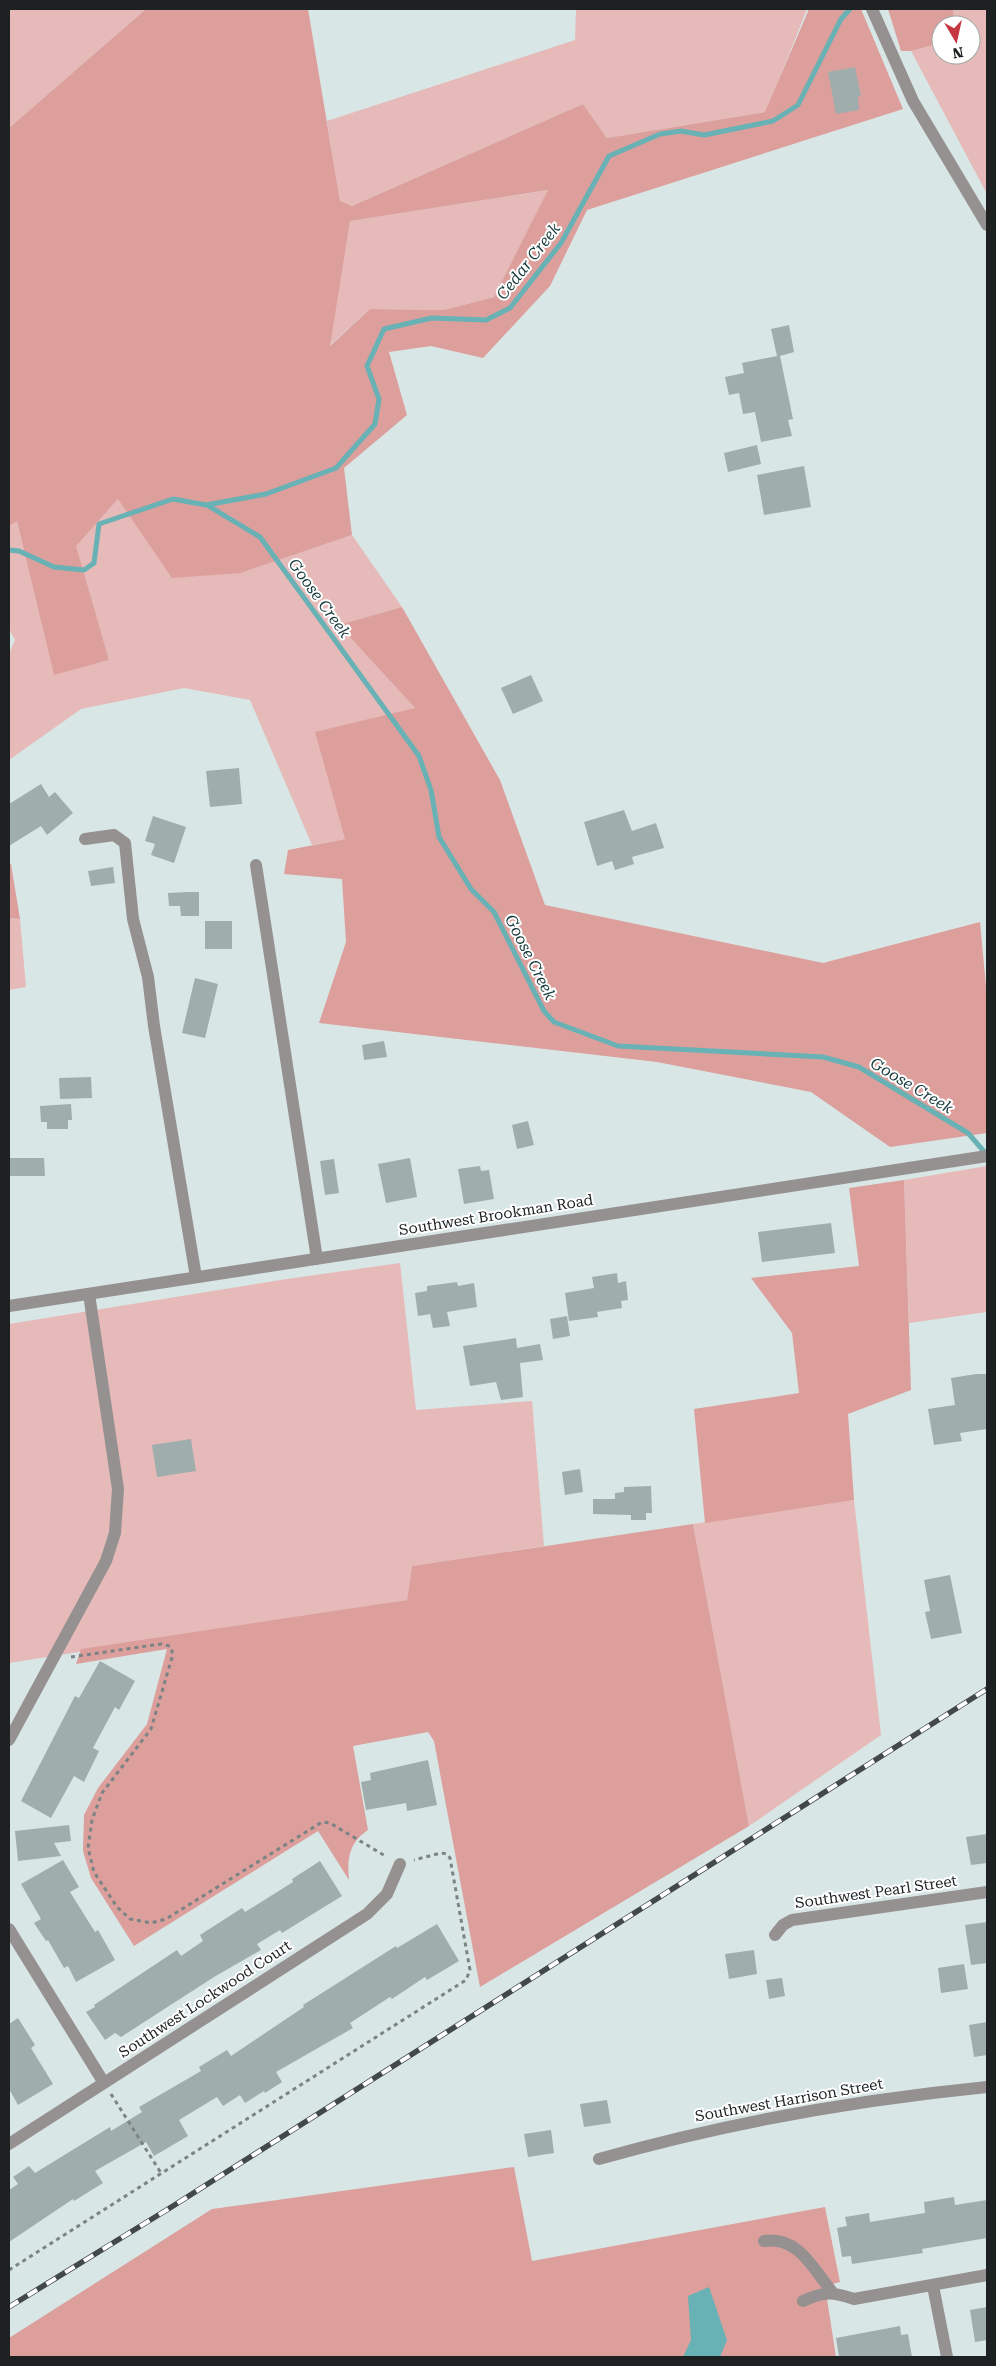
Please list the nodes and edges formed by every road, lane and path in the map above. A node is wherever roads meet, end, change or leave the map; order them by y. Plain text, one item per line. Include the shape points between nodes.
1 (874, 14) edge
2 (987, 225) edge
3 (85, 839) dead end
4 (256, 865) dead end
5 (987, 1156) edge
6 (317, 1259) junction
7 (196, 1277) junction
8 (89, 1294) junction
9 (9, 1306) edge
10 (51, 1660) junction
11 (9, 1740) edge
12 (400, 1864) junction
13 (987, 1892) edge
14 (9, 1928) edge
15 (775, 1935) dead end
16 (104, 2083) junction
17 (987, 2087) edge
18 (9, 2144) edge
19 (599, 2159) dead end
20 (161, 2174) junction
21 (764, 2241) dead end
22 (9, 2270) edge
23 (987, 2275) edge
24 (933, 2286) junction
25 (833, 2293) junction
26 (803, 2301) dead end
27 (946, 2357) edge

1 - 2 street via 912,101
3 - 7 street via 114,835 125,842 133,919 148,977
4 - 6 street
5 - 6 street, Southwest Brookman Road
6 - 7 street, Southwest Brookman Road
7 - 8 street, Southwest Brookman Road
8 - 9 street, Southwest Brookman Road
8 - 10 street via 118,1489 118,1510 106,1561
10 - 11 street
10 - 12 path via 161,1644 170,1646 173,1654 151,1730 102,1793 92,1820 88,1848 94,1872 117,1907 130,1919 150,1923 166,1919 322,1822 330,1823
12 - 16 street, Southwest Lockwood Court via 387,1894 367,1914
12 - 20 path via 441,1853 450,1858 470,1970 466,1980
13 - 15 street, Southwest Pearl Street via 792,1920
14 - 16 street
16 - 18 street, Southwest Lockwood Court
16 - 20 path
17 - 19 street, Southwest Harrison Street via 814,2109 668,2140
20 - 22 path
21 - 25 street via 778,2239 793,2246
23 - 24 street
24 - 25 street via 854,2299
24 - 27 street
25 - 26 street via 823,2293

